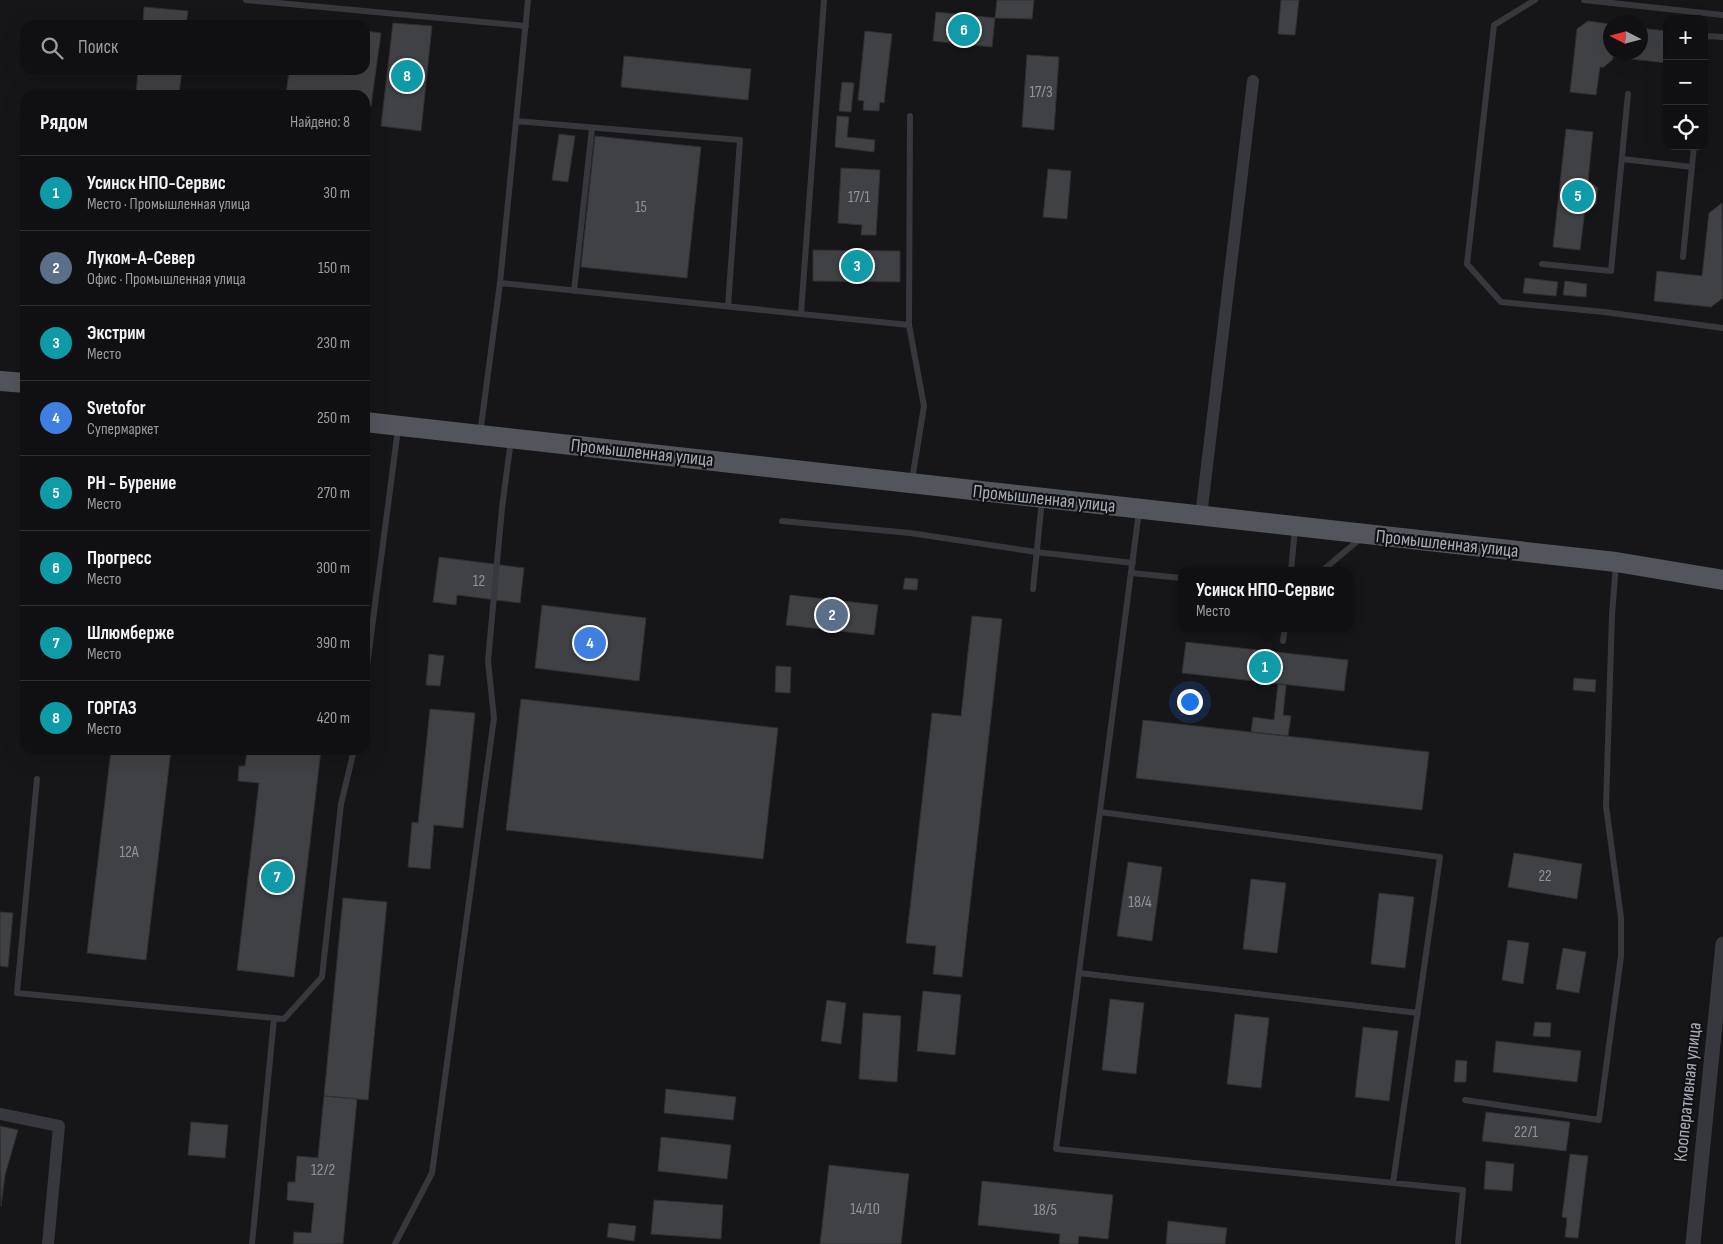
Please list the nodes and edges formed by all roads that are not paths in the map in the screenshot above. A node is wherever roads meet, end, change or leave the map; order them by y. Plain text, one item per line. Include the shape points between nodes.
1 (246, 0) edge
2 (528, 0) edge
3 (824, 0) edge
4 (1535, 0) edge
5 (1584, 0) edge
6 (1723, 15) edge
7 (526, 26) junction
8 (1708, 36) edge
9 (1723, 37) edge
10 (1253, 81) dead end
11 (1628, 94) dead end
12 (910, 116) dead end
13 (516, 121) junction
14 (592, 128) junction
15 (1694, 150) edge
16 (1622, 159) junction
17 (1692, 167) junction
18 (1683, 257) dead end
19 (1542, 264) dead end
20 (500, 283) junction
21 (574, 291) junction
22 (728, 306) junction
23 (801, 314) junction
24 (909, 325) junction
25 (1723, 328) edge
26 (0, 381) edge
27 (20, 383) edge
28 (370, 423) edge
29 (398, 426) junction
30 (480, 435) junction
31 (511, 438) junction
32 (912, 484) junction
33 (1042, 498) junction
34 (1140, 510) junction
35 (1201, 516) junction
36 (782, 521) dead end
37 (1296, 527) junction
38 (1365, 535) junction
39 (1036, 552) junction
40 (1616, 562) junction
41 (1133, 563) junction
42 (1291, 567) edge
43 (1327, 567) edge
44 (1132, 573) junction
45 (1178, 578) edge
46 (1723, 580) edge
47 (1032, 589) dead end
48 (1284, 632) edge
49 (1283, 641) dead end
50 (370, 642) edge
51 (353, 755) edge
52 (37, 779) dead end
53 (1100, 812) junction
54 (1723, 944) edge
55 (1079, 973) junction
56 (1418, 1013) junction
57 (274, 1019) junction
58 (1465, 1100) dead end
59 (0, 1114) edge
60 (1393, 1183) junction
61 (48, 1244) edge
62 (252, 1244) edge
63 (395, 1244) edge
64 (1458, 1244) edge
65 (1693, 1244) edge

1 - 7 lane
2 - 7 lane
3 - 23 lane
4 - 25 lane via 1494,25 1467,264 1501,302
5 - 6 lane
7 - 13 lane
8 - 9 lane
10 - 35 street
11 - 16 lane
12 - 24 lane
13 - 14 lane
13 - 20 lane
14 - 21 lane
14 - 22 lane via 740,140
15 - 17 lane
16 - 17 lane
16 - 19 lane via 1611,271
17 - 18 lane
20 - 21 lane
20 - 30 lane
21 - 22 lane
22 - 23 lane
23 - 24 lane
24 - 32 lane via 924,406
26 - 27 main road
28 - 29 main road, Промышленная улица
29 - 30 main road, Промышленная улица
29 - 50 lane
30 - 31 main road, Промышленная улица
31 - 32 main road, Промышленная улица
31 - 63 lane via 488,661 494,718 432,1173
32 - 33 main road, Промышленная улица
33 - 34 main road, Промышленная улица
33 - 39 lane
34 - 35 main road, Промышленная улица
34 - 41 lane
35 - 37 main road, Промышленная улица
36 - 39 lane via 910,533
37 - 38 main road, Промышленная улица
37 - 42 lane
38 - 40 main road, Промышленная улица
38 - 43 lane
39 - 41 lane
39 - 47 lane
40 - 46 main road, Промышленная улица
40 - 58 lane via 1606,806 1621,918 1622,956 1598,1120
41 - 44 lane
44 - 45 lane
44 - 53 lane
48 - 49 lane
51 - 57 lane via 341,804 322,977 284,1019
52 - 57 lane via 17,993
53 - 55 lane
53 - 56 lane via 1440,857
54 - 65 street, Кооперативная улица
55 - 56 lane
55 - 60 lane via 1056,1149
56 - 60 lane
57 - 62 lane
59 - 61 street via 59,1126
60 - 64 lane via 1463,1190

